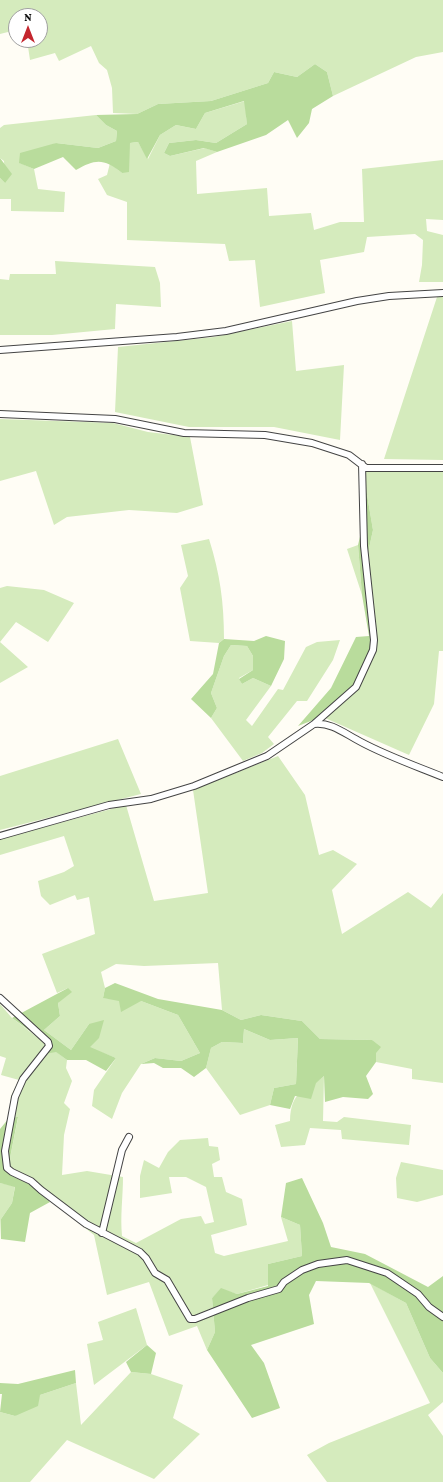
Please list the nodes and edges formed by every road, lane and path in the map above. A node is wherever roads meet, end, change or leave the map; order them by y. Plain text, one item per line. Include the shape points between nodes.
1 (443, 293) edge
2 (0, 350) edge
3 (0, 414) edge
4 (362, 464) junction
5 (443, 468) edge
6 (314, 724) junction
7 (443, 778) edge
8 (0, 836) edge
9 (0, 998) edge
10 (129, 1138) dead end
11 (102, 1233) junction
12 (443, 1317) edge

1 - 2 street via 356,301 226,331 177,338
3 - 4 street via 115,419 184,433 265,435 312,443 349,454
4 - 5 street via 366,468
4 - 6 street via 364,546 373,650 356,686
6 - 7 street via 325,724 340,730 361,742
6 - 8 street via 267,756 194,786
9 - 11 street via 48,1042 48,1046 23,1079 15,1097 5,1151 7,1168 31,1180 74,1216
10 - 11 street via 122,1150
11 - 12 street via 140,1252 155,1273 167,1280 190,1319 195,1320 248,1298 279,1289 292,1276 308,1268 347,1260 388,1273 418,1294 428,1307

